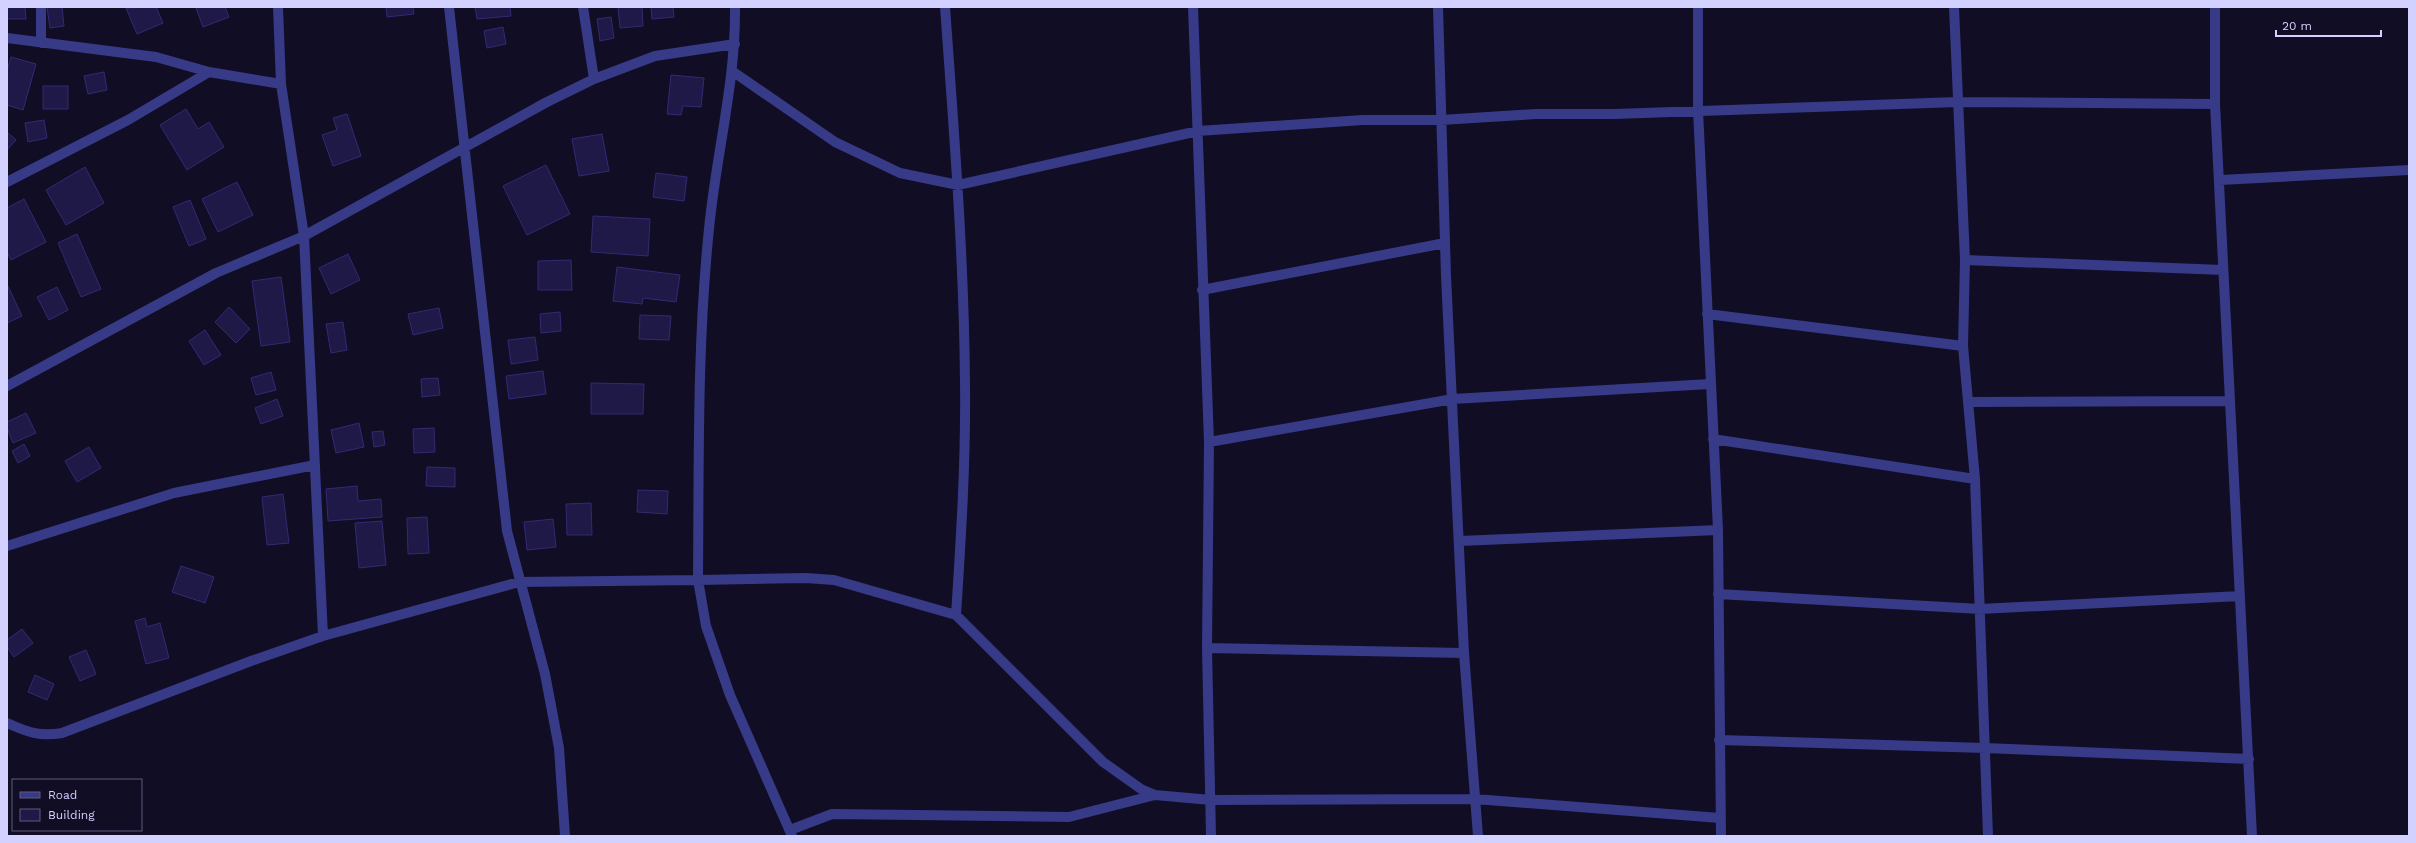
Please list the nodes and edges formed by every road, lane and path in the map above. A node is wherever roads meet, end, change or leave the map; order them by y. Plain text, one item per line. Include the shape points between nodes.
1 (41, 7) edge
2 (278, 7) edge
3 (449, 7) edge
4 (583, 7) edge
5 (735, 7) edge
6 (945, 7) edge
7 (1193, 7) edge
8 (1438, 7) edge
9 (1698, 7) edge
10 (1954, 7) edge
11 (2215, 7) edge
12 (7, 38) edge
13 (41, 43) junction
14 (735, 44) junction
15 (732, 71) junction
16 (209, 72) junction
17 (594, 79) junction
18 (281, 84) junction
19 (1958, 102) junction
20 (2215, 104) junction
21 (1698, 110) junction
22 (1441, 120) junction
23 (1198, 131) junction
24 (463, 147) junction
25 (2409, 170) edge
26 (2220, 180) junction
27 (7, 182) edge
28 (958, 185) junction
29 (304, 236) junction
30 (1445, 243) junction
31 (1965, 260) junction
32 (2223, 270) junction
33 (1202, 290) junction
34 (1707, 314) junction
35 (1964, 346) junction
36 (1710, 384) junction
37 (7, 386) edge
38 (1453, 399) junction
39 (2229, 401) junction
40 (1970, 402) junction
41 (1713, 439) junction
42 (1209, 442) junction
43 (315, 465) junction
44 (1975, 478) junction
45 (1718, 530) junction
46 (1459, 541) junction
47 (7, 546) edge
48 (698, 580) junction
49 (519, 582) junction
50 (1718, 594) junction
51 (2240, 596) junction
52 (1980, 609) junction
53 (956, 615) junction
54 (323, 636) junction
55 (1207, 648) junction
56 (1464, 653) junction
57 (7, 723) edge
58 (1719, 740) junction
59 (1985, 748) junction
60 (2249, 759) junction
61 (1155, 795) junction
62 (1475, 799) junction
63 (1211, 800) junction
64 (1720, 818) junction
65 (791, 833) edge
66 (565, 836) edge
67 (1211, 836) edge
68 (1478, 836) edge
69 (1721, 836) edge
70 (1988, 836) edge
71 (2252, 836) edge

1 - 13 street
2 - 18 street
3 - 24 street
4 - 17 street
5 - 14 street
6 - 28 street
7 - 23 street
8 - 22 street
9 - 21 street
10 - 19 street
11 - 20 street
12 - 13 street
13 - 16 street via 156,57
14 - 15 street
14 - 17 street via 655,56
15 - 28 street via 835,142 900,173
15 - 48 street via 709,229 700,369
16 - 18 street
16 - 27 street via 128,120
17 - 24 street
18 - 29 street
19 - 20 street
19 - 21 street
19 - 31 street
20 - 26 street
21 - 22 street via 1536,114
21 - 34 street
22 - 23 street via 1363,120
22 - 30 street
23 - 28 street
23 - 33 street
24 - 29 street
24 - 49 street via 507,531
25 - 26 street
26 - 32 street
28 - 53 street via 965,383 963,506
29 - 37 street via 216,273
29 - 43 street
30 - 33 street
30 - 38 street
31 - 32 street
31 - 35 street
32 - 39 street
33 - 42 street
34 - 35 street
34 - 36 street
35 - 40 street
36 - 38 street
36 - 41 street
38 - 42 street
38 - 46 street
39 - 40 street
39 - 51 street
40 - 44 street
41 - 44 street
41 - 45 street
42 - 55 street
43 - 47 street via 174,492
43 - 54 street
44 - 52 street
45 - 46 street
45 - 50 street
46 - 56 street
48 - 49 street
48 - 53 street via 834,580
48 - 65 street via 706,626 730,695
49 - 54 street
49 - 66 street via 545,674 559,748
50 - 52 street
50 - 58 street
51 - 52 street
51 - 60 street
52 - 59 street
53 - 61 street via 1103,762 1141,789
54 - 57 street via 250,661 62,734 33,734
55 - 56 street
55 - 63 street
56 - 62 street
58 - 59 street
58 - 64 street
59 - 60 street
59 - 70 street
60 - 71 street
61 - 63 street
61 - 65 street via 1069,817 832,814
62 - 63 street
62 - 64 street
62 - 68 street
63 - 67 street
64 - 69 street

